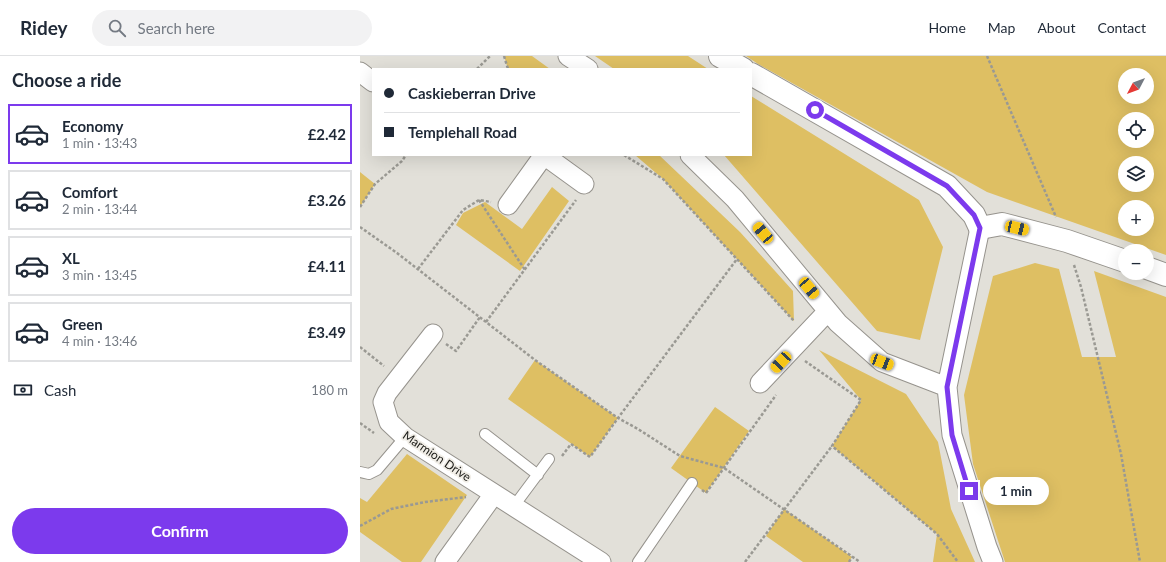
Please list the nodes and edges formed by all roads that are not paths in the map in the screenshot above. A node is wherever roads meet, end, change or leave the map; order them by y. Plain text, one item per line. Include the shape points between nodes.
1 (568, 56) edge
2 (720, 56) edge
3 (586, 68) edge
4 (741, 68) edge
5 (360, 72) edge
6 (752, 75) edge
7 (372, 81) edge
8 (543, 156) edge
9 (545, 156) edge
10 (691, 156) edge
11 (584, 184) road end
12 (508, 205) road end
13 (980, 228) junction
14 (1118, 259) edge
15 (1154, 271) edge
16 (1166, 275) edge
17 (828, 311) junction
18 (433, 334) road end
19 (760, 383) dead end
20 (947, 387) junction
21 (485, 434) dead end
22 (404, 437) junction
23 (549, 459) road end
24 (360, 472) edge
25 (538, 475) junction
26 (692, 483) road end
27 (494, 494) junction
28 (514, 506) junction
29 (445, 562) edge
30 (601, 562) edge
31 (638, 562) edge
32 (993, 562) edge

1 - 3 street
2 - 4 street
5 - 7 street
6 - 13 street via 947,186 974,215
8 - 12 street
9 - 11 street
10 - 17 street via 735,199
13 - 14 street via 1002,224 1067,241
13 - 20 street
15 - 16 street
17 - 19 street
17 - 20 street via 882,362
18 - 22 street, Marmion Drive via 387,393 383,402 389,422
20 - 32 street via 952,435
21 - 25 lane
22 - 24 lane via 377,470 369,474
22 - 27 street, Marmion Drive
23 - 25 lane
25 - 28 lane
26 - 31 lane
27 - 28 street, Marmion Drive
27 - 29 street
28 - 30 street, Marmion Drive

